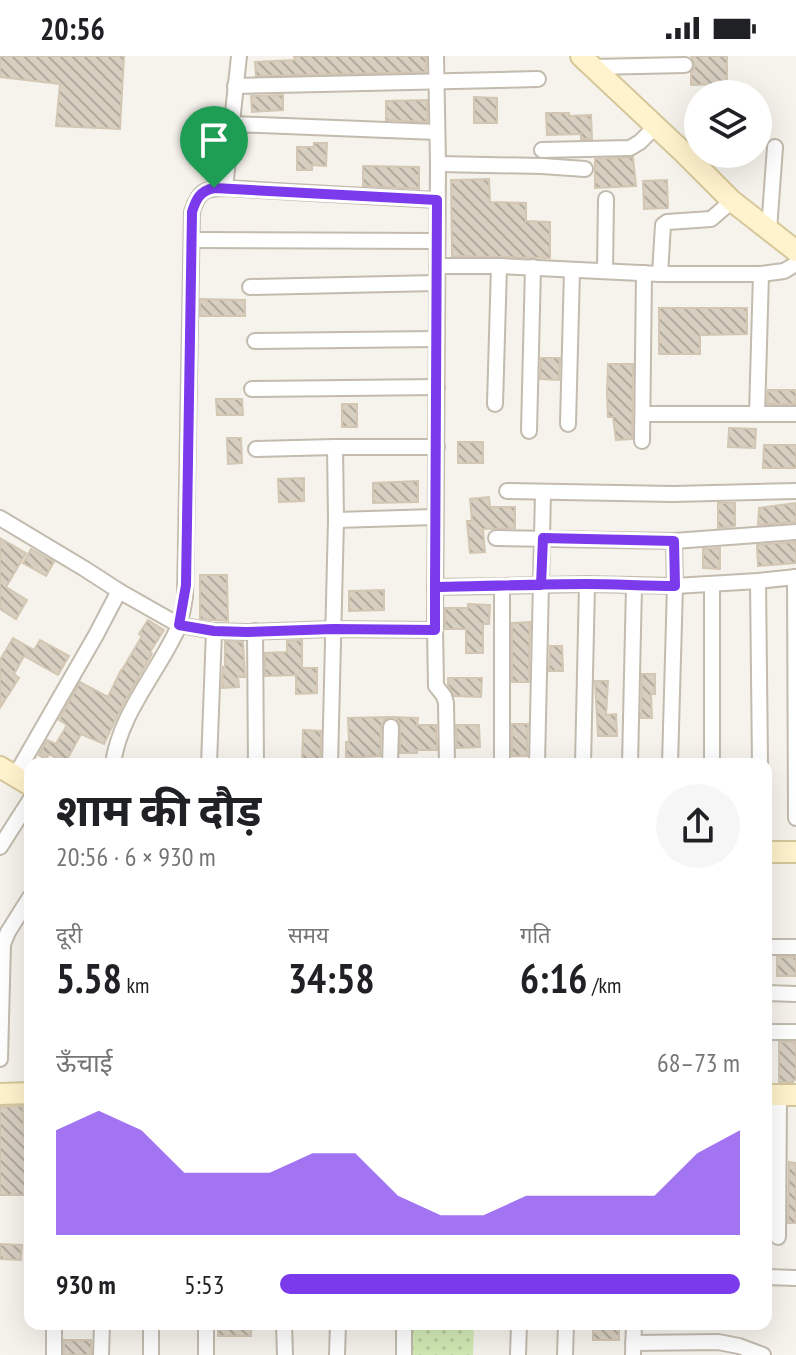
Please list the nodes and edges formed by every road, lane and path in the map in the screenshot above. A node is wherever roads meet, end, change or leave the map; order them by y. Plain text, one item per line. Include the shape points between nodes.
1 (239, 56) edge
2 (436, 56) edge
3 (588, 62) edge
4 (685, 65) dead end
5 (538, 79) dead end
6 (437, 82) junction
7 (235, 86) junction
8 (232, 124) junction
9 (656, 126) junction
10 (437, 132) junction
11 (775, 147) dead end
12 (542, 150) dead end
13 (438, 164) junction
14 (585, 169) dead end
15 (225, 188) junction
16 (606, 199) dead end
17 (437, 200) junction
18 (732, 201) junction
19 (769, 230) junction
20 (192, 240) junction
21 (437, 241) junction
22 (796, 251) edge
23 (796, 264) edge
24 (437, 266) junction
25 (499, 266) junction
26 (533, 267) junction
27 (572, 270) junction
28 (605, 271) junction
29 (652, 274) junction
30 (761, 274) junction
31 (436, 283) junction
32 (250, 287) dead end
33 (436, 339) junction
34 (255, 341) dead end
35 (437, 387) junction
36 (252, 389) dead end
37 (495, 404) dead end
38 (643, 414) junction
39 (757, 414) junction
40 (796, 414) edge
41 (568, 424) dead end
42 (529, 431) dead end
43 (642, 441) dead end
44 (335, 447) junction
45 (437, 447) junction
46 (256, 449) dead end
47 (507, 491) dead end
48 (796, 491) edge
49 (543, 492) junction
50 (435, 517) junction
51 (0, 518) edge
52 (336, 520) junction
53 (796, 532) edge
54 (496, 538) dead end
55 (543, 538) junction
56 (674, 541) junction
57 (796, 577) edge
58 (758, 581) junction
59 (587, 584) junction
60 (712, 584) junction
61 (541, 585) junction
62 (502, 586) junction
63 (634, 586) junction
64 (675, 586) junction
65 (435, 587) junction
66 (119, 591) junction
67 (179, 625) junction
68 (333, 629) junction
69 (435, 630) junction
70 (214, 631) junction
71 (255, 631) junction
72 (391, 727) dead end
73 (25, 758) edge
74 (114, 758) edge
75 (209, 758) edge
76 (256, 758) edge
77 (330, 758) edge
78 (390, 758) edge
79 (447, 758) edge
80 (502, 758) edge
81 (537, 758) edge
82 (583, 758) edge
83 (630, 758) edge
84 (670, 758) edge
85 (712, 758) edge
86 (760, 758) edge
87 (24, 809) edge
88 (796, 818) edge
89 (0, 847) edge
90 (772, 852) edge
91 (796, 852) edge
92 (24, 918) edge
93 (3, 936) edge
94 (772, 947) edge
95 (796, 947) edge
96 (772, 993) edge
97 (1, 994) edge
98 (796, 994) edge
99 (772, 1032) edge
100 (796, 1032) edge
101 (0, 1059) edge
102 (24, 1093) edge
103 (0, 1094) edge
104 (780, 1095) edge
105 (778, 1237) dead end
106 (772, 1277) edge
107 (796, 1278) edge
108 (54, 1330) edge
109 (102, 1330) edge
110 (151, 1330) edge
111 (206, 1330) edge
112 (284, 1330) edge
113 (338, 1330) edge
114 (404, 1330) edge
115 (519, 1330) edge
116 (566, 1330) edge
117 (633, 1349) edge
118 (676, 1349) edge
119 (54, 1355) edge
120 (101, 1355) edge
121 (151, 1355) edge
122 (206, 1355) edge
123 (285, 1355) edge
124 (337, 1355) edge
125 (404, 1355) edge
126 (518, 1355) edge
127 (565, 1355) edge
128 (763, 1355) edge

1 - 7 street
2 - 6 street
3 - 4 street
3 - 9 street
5 - 6 street
6 - 7 street
6 - 10 street
7 - 8 street
8 - 10 street
8 - 15 street
9 - 12 street via 630,148
9 - 18 street
10 - 13 street
11 - 19 street
13 - 14 street
13 - 17 street
15 - 17 street
15 - 20 street via 207,190 195,201
16 - 28 street
17 - 21 street
18 - 19 street
18 - 29 street via 711,219 663,225
19 - 22 street
20 - 21 street
20 - 67 street via 186,585
21 - 24 street
23 - 30 street
24 - 25 street
24 - 31 street
25 - 26 street
25 - 37 street
26 - 27 street
26 - 42 street
27 - 28 street
27 - 41 street
28 - 29 street
29 - 30 street
29 - 38 street
30 - 39 street
31 - 32 street
31 - 33 street
33 - 34 street
33 - 35 street
35 - 36 street
35 - 45 street
38 - 39 street
38 - 43 street
39 - 40 street
44 - 45 street
44 - 46 street
44 - 52 street
45 - 50 street
47 - 49 street
48 - 49 street
49 - 55 street
50 - 52 street
50 - 65 street
51 - 66 street
52 - 68 street
53 - 56 street
54 - 55 street
55 - 56 street
55 - 61 street
56 - 64 street
57 - 58 street
57 - 88 street
58 - 60 street
58 - 86 street
59 - 61 street
59 - 63 street
59 - 82 street
60 - 64 street
60 - 85 street
61 - 62 street
61 - 81 street
62 - 65 street
62 - 80 street
63 - 64 street
63 - 83 street
64 - 84 street
65 - 69 street
66 - 67 street
66 - 73 street
67 - 70 street
67 - 74 street via 127,719
68 - 69 street
68 - 71 street
68 - 77 street
69 - 79 street via 436,686 446,703
70 - 71 street
70 - 75 street
71 - 76 street
72 - 78 street
87 - 89 street
90 - 91 street
92 - 93 street
93 - 97 street
94 - 95 street
96 - 98 street
97 - 101 street
99 - 100 street
102 - 103 street
104 - 105 street
106 - 107 street
108 - 119 street
109 - 120 street
110 - 121 street
111 - 122 street
112 - 123 street
113 - 124 street
114 - 125 street
115 - 126 street
116 - 127 street
117 - 118 street
118 - 128 street via 727,1343

